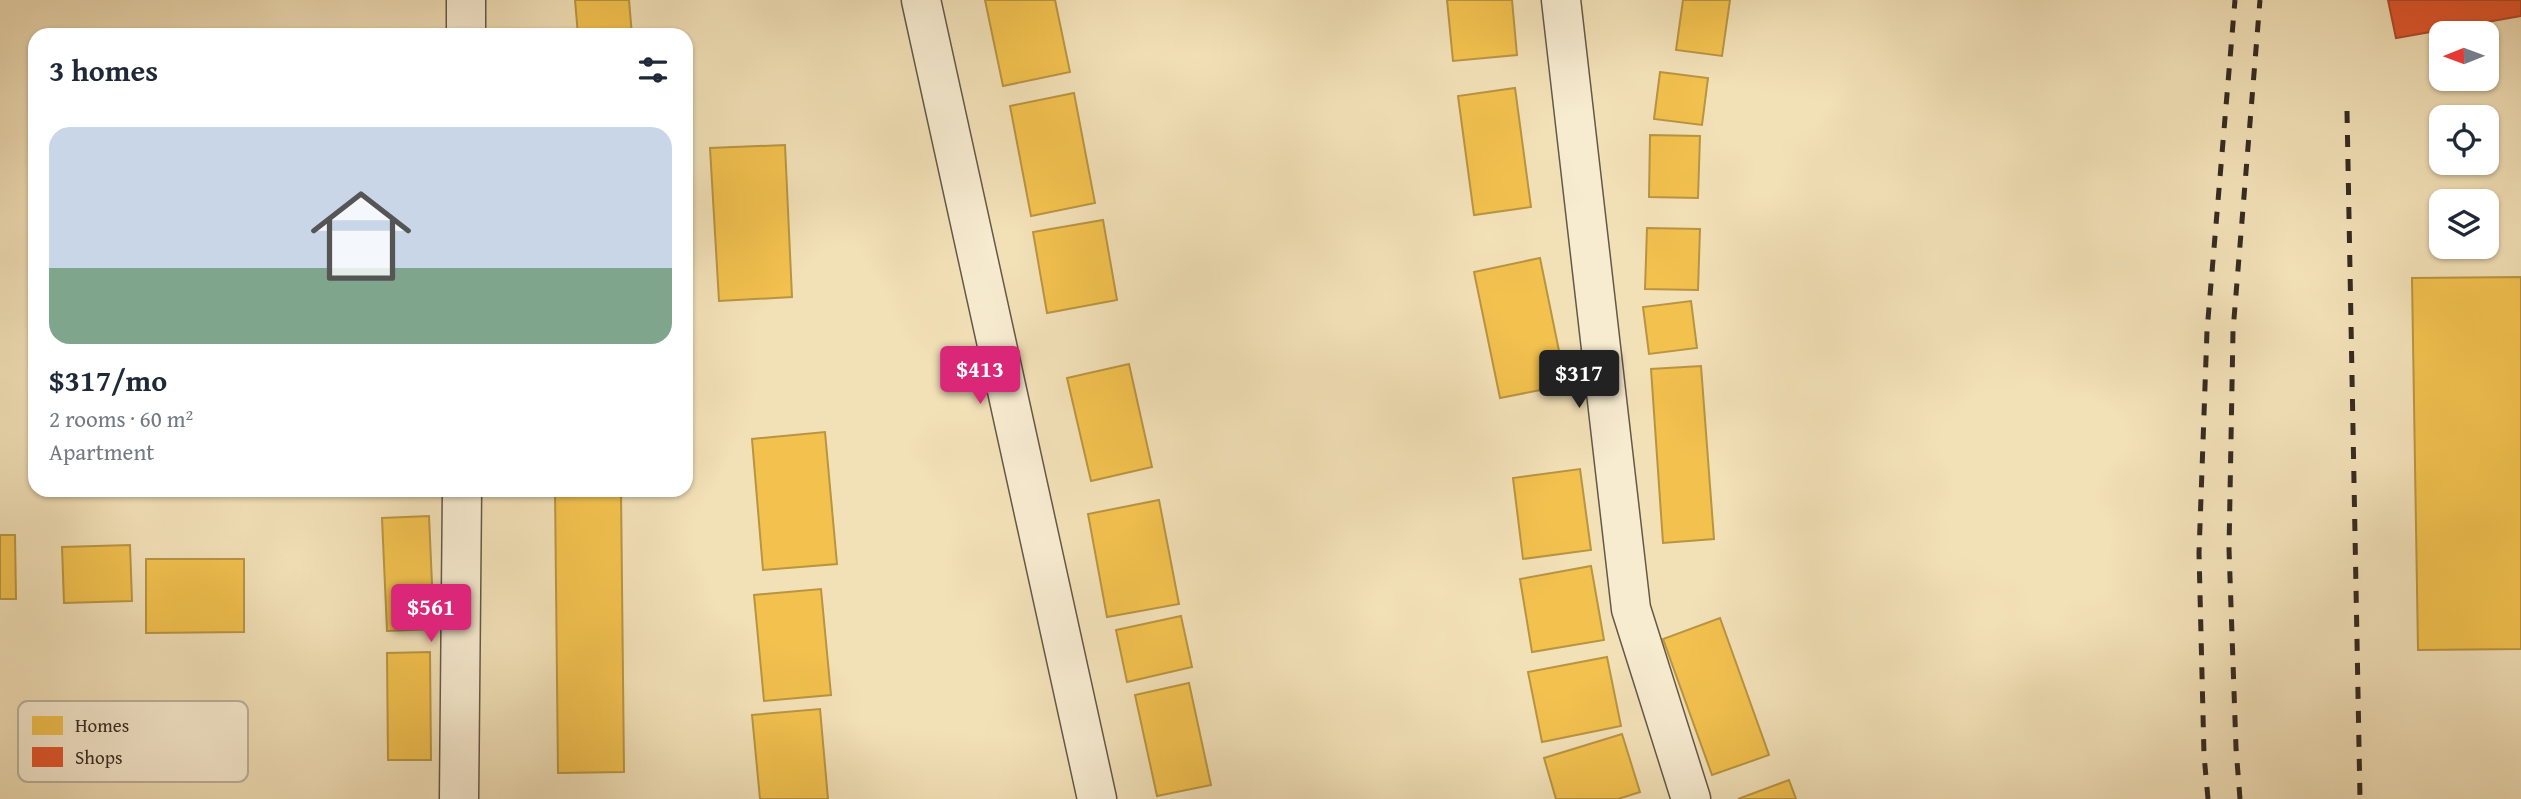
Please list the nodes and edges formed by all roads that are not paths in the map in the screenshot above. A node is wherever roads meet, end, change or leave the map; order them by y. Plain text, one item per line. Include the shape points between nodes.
1 (466, 0) edge
2 (920, 0) edge
3 (1562, 0) edge
4 (466, 28) edge
5 (462, 497) edge
6 (459, 799) edge
7 (1097, 799) edge
8 (1691, 799) edge

1 - 4 street
2 - 7 street
3 - 8 street via 1632,609
5 - 6 street

